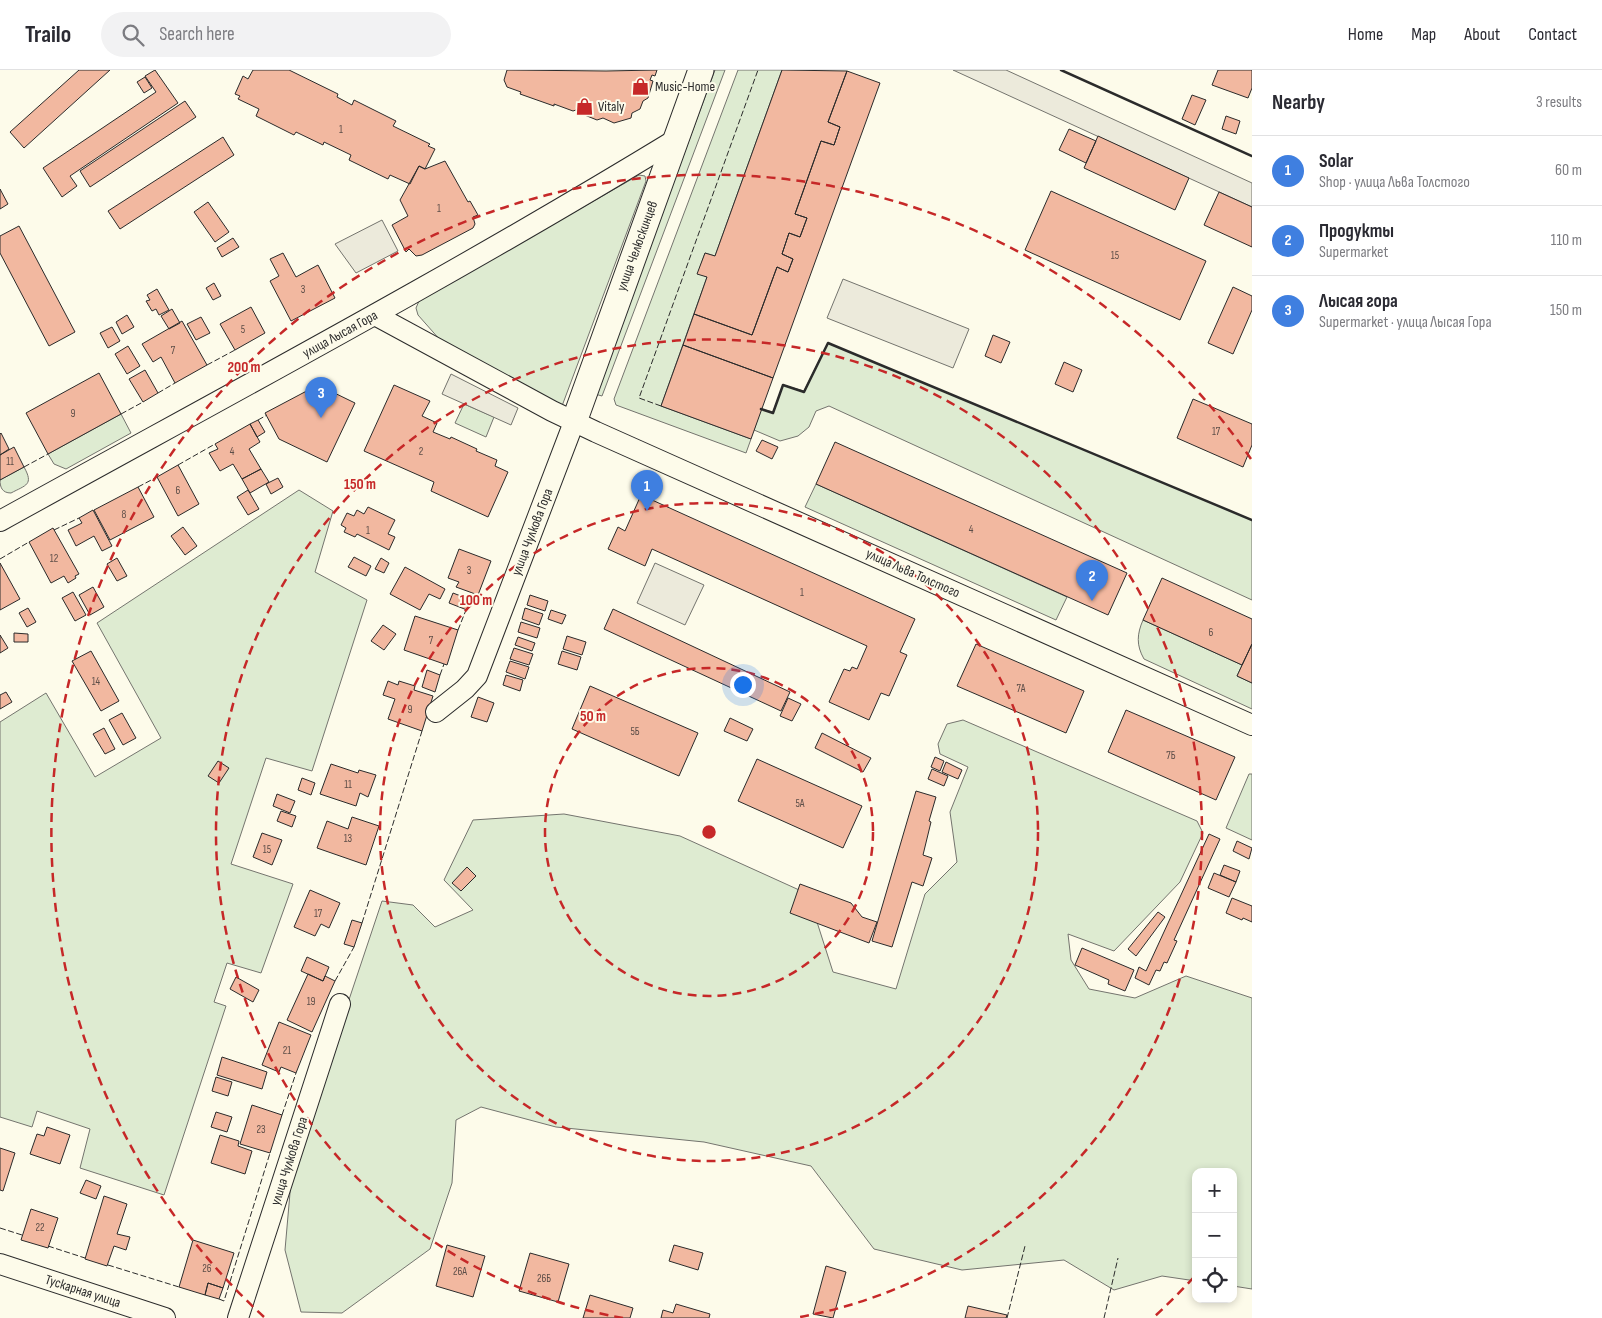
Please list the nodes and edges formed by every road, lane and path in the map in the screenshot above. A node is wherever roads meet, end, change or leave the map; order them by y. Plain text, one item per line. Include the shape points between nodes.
1 (701, 70) edge
2 (675, 140) junction
3 (375, 315) junction
4 (574, 422) junction
5 (0, 522) edge
6 (436, 712) dead end
7 (1252, 725) edge
8 (340, 1004) dead end
9 (0, 1264) edge
10 (165, 1318) edge
11 (238, 1318) edge

1 - 2 street, улица Челюскинцев
2 - 3 street, улица Лысая Гора
2 - 4 street, улица Челюскинцев
3 - 4 street, улица Льва Толстого
3 - 5 street, улица Лысая Гора
4 - 6 street, улица Чулкова Гора via 477,676
4 - 7 street, улица Льва Толстого
8 - 11 street, улица Чулкова Гора
9 - 10 street, Тускарная улица

